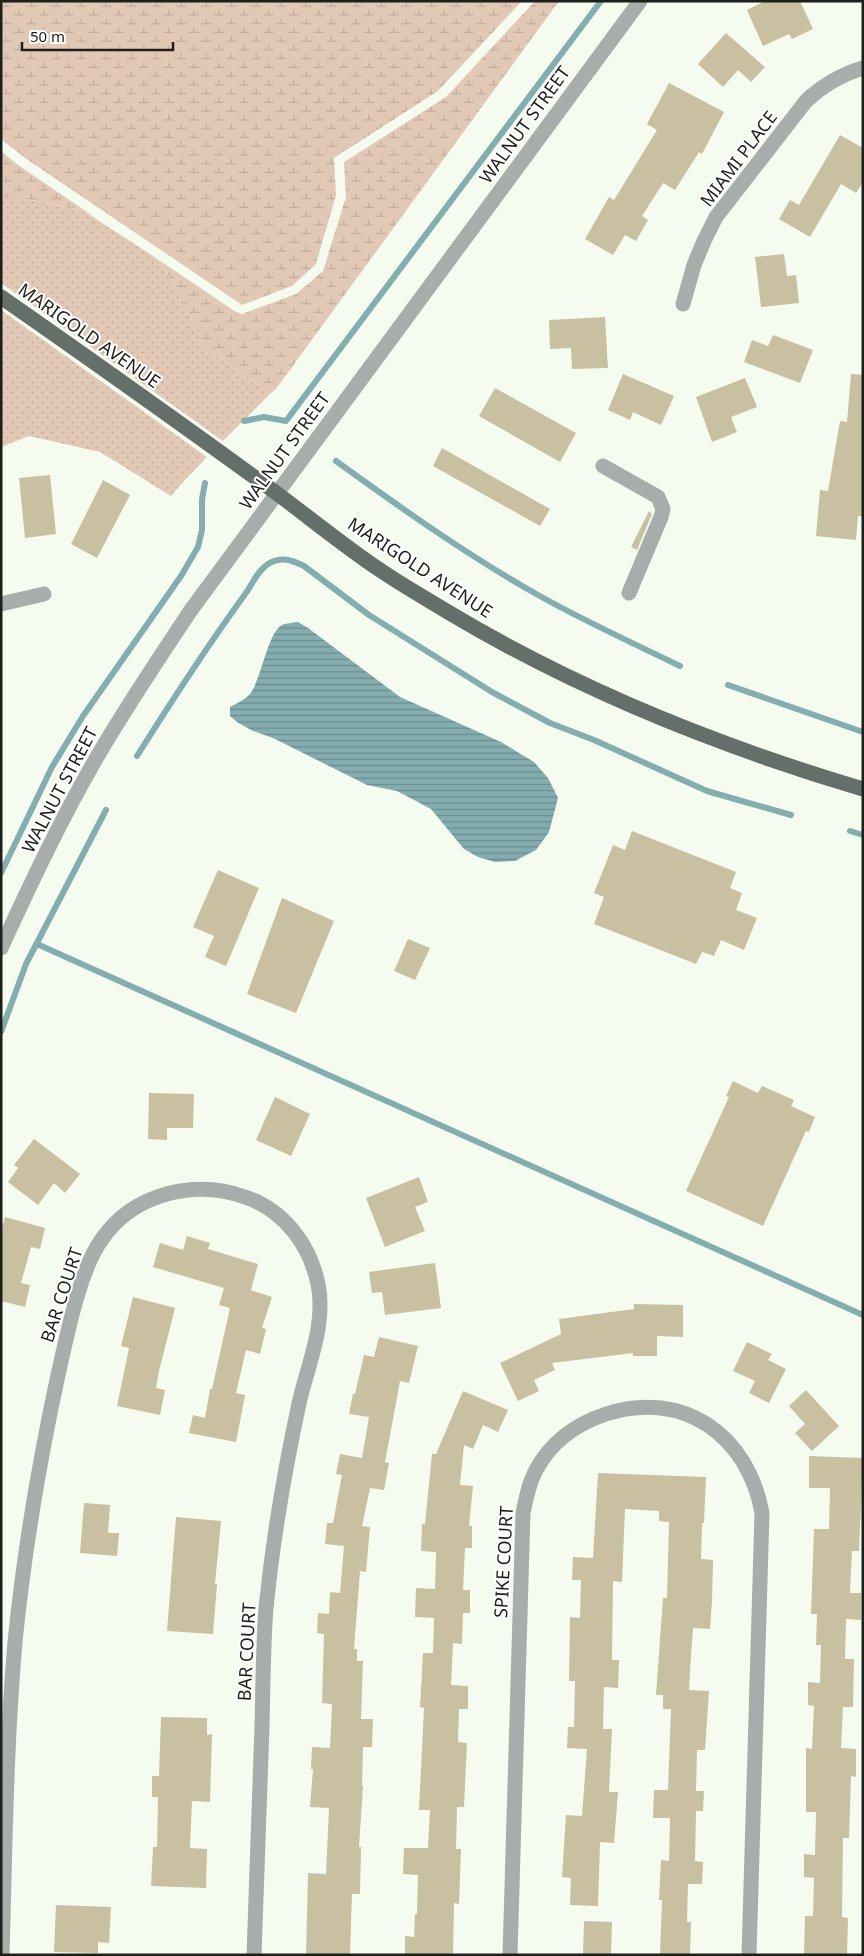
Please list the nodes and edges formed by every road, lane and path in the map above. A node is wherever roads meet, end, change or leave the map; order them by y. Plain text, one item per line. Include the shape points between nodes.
1 (640, 1) edge
2 (863, 68) edge
3 (1, 297) edge
4 (683, 304) dead end
5 (603, 466) dead end
6 (276, 493) junction
7 (629, 593) dead end
8 (44, 594) dead end
9 (1, 604) edge
10 (863, 788) edge
11 (1, 948) edge
12 (2, 1955) edge
13 (254, 1955) edge
14 (510, 1955) edge
15 (749, 1955) edge

1 - 6 street, WALNUT STREET
2 - 4 street, MIAMI PLACE via 836,78 806,101 716,217 694,265
3 - 6 main road, MARIGOLD AVENUE
5 - 7 street via 658,497 663,509
6 - 10 main road, MARIGOLD AVENUE via 379,569 531,658 674,725 766,759
6 - 11 street, WALNUT STREET via 191,610 98,755 57,830
8 - 9 street
12 - 13 street, BAR COURT via 15,1640 28,1537 64,1350 92,1256 119,1219 159,1196 184,1190 212,1189 252,1199 286,1223 308,1254 319,1289 317,1337 300,1400 280,1504 266,1610
14 - 15 street, SPIKE COURT via 526,1498 537,1469 566,1434 592,1418 621,1409 651,1407 694,1417 727,1440 750,1473 762,1513

